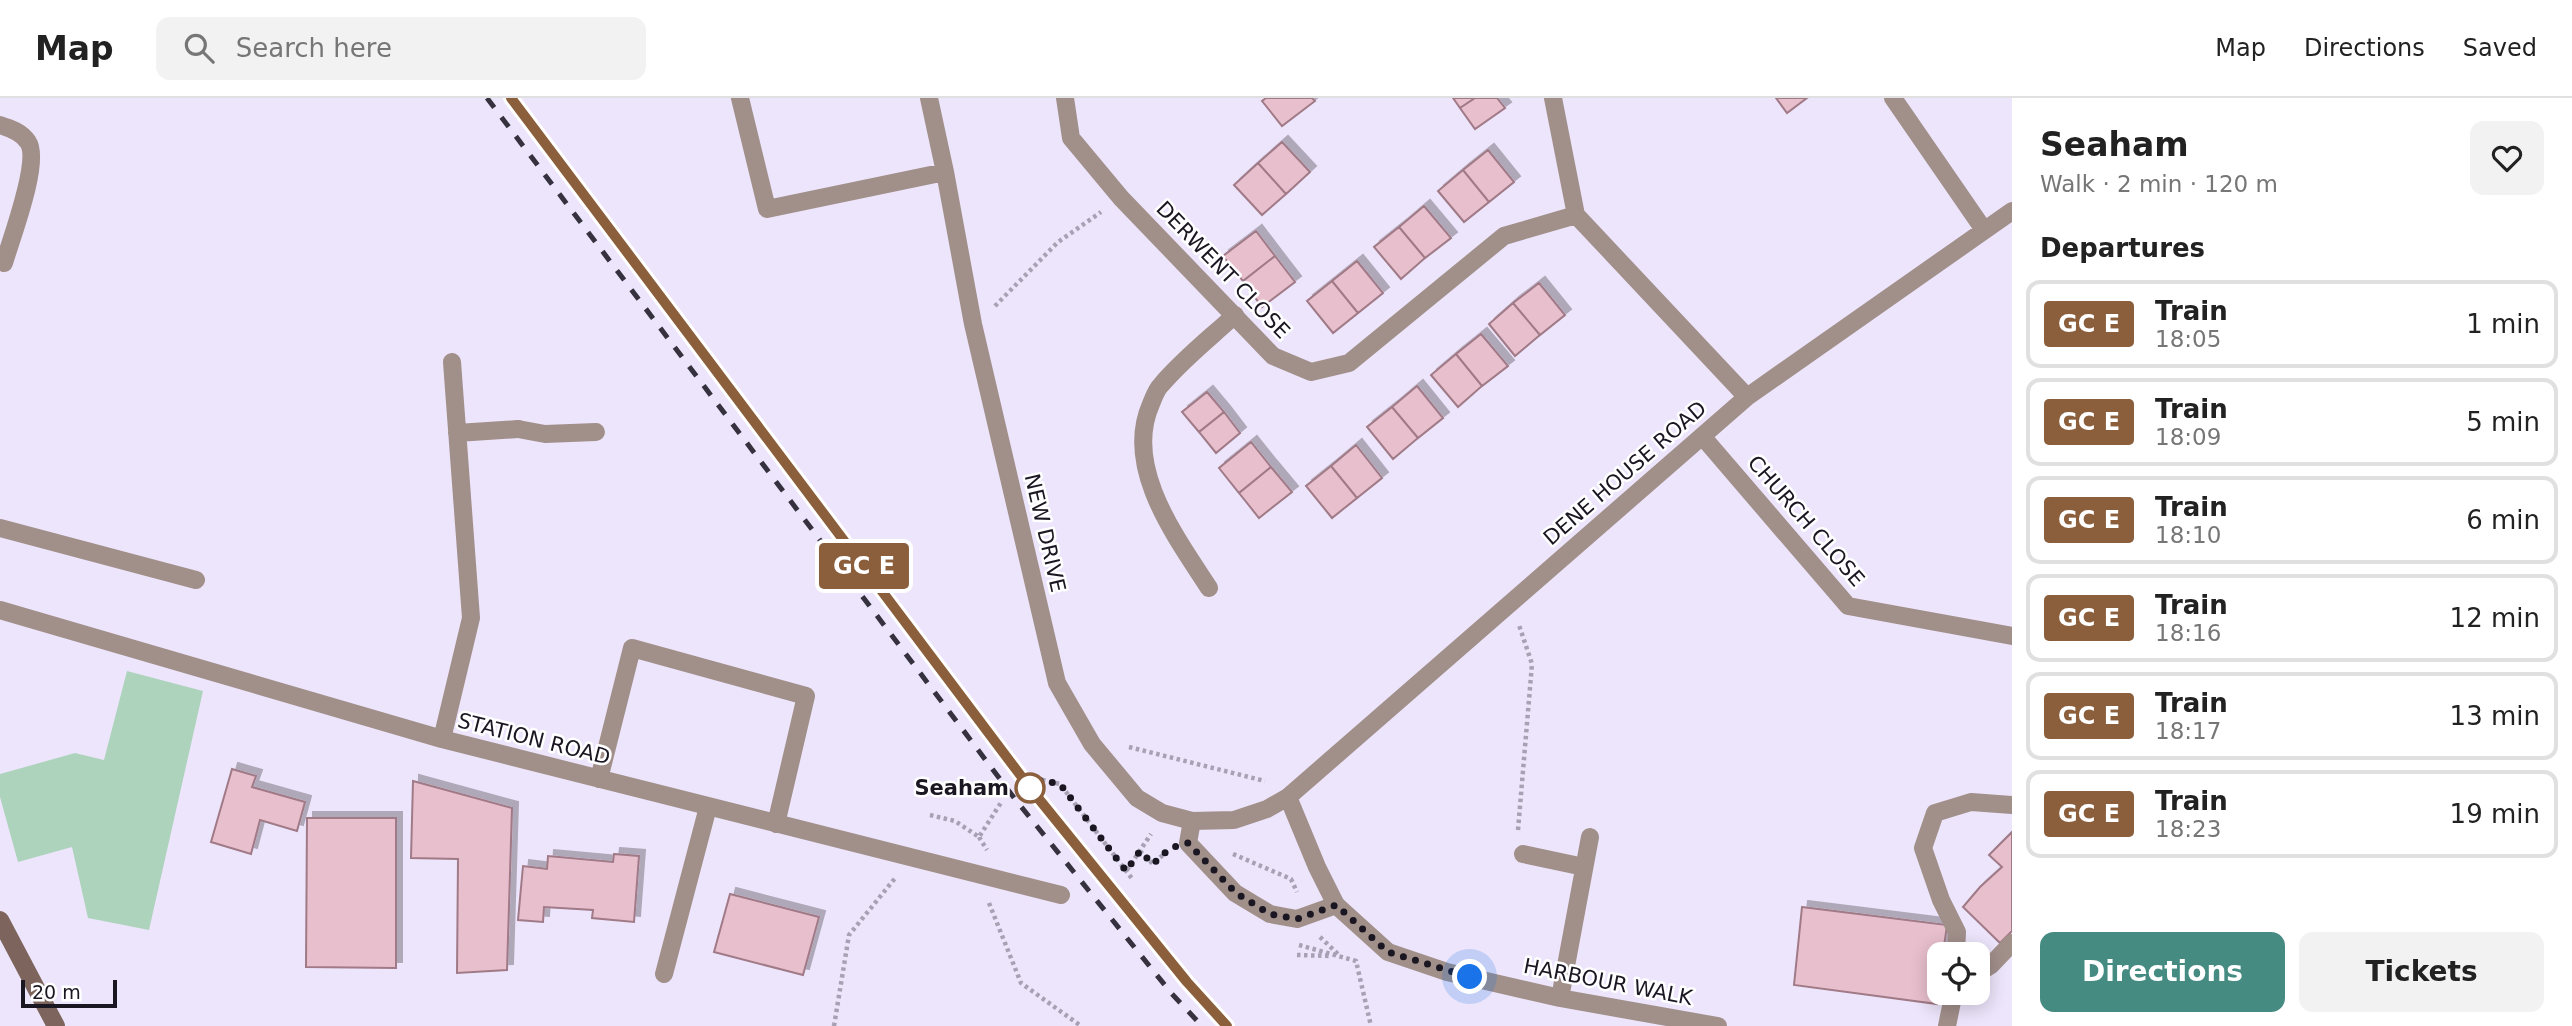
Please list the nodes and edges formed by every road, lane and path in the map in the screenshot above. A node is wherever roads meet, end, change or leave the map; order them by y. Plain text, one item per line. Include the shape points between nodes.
1 (740, 98) edge
2 (929, 98) edge
3 (1065, 98) edge
4 (1553, 98) edge
5 (1893, 98) edge
6 (0, 125) edge
7 (945, 172) junction
8 (1121, 198) junction
9 (2012, 211) edge
10 (1576, 215) junction
11 (1984, 230) junction
12 (4, 263) dead end
13 (1235, 315) junction
14 (973, 324) junction
15 (452, 362) dead end
16 (1746, 397) junction
17 (596, 432) dead end
18 (457, 433) junction
19 (1702, 436) junction
20 (0, 528) edge
21 (196, 580) dead end
22 (1209, 588) dead end
23 (0, 610) edge
24 (1503, 610) junction
25 (2012, 636) edge
26 (442, 740) junction
27 (1100, 754) junction
28 (599, 779) junction
29 (1041, 780) dead end
30 (1265, 781) dead end
31 (1288, 797) junction
32 (1002, 801) dead end
33 (2012, 805) edge
34 (708, 807) junction
35 (930, 815) dead end
36 (1192, 821) junction
37 (776, 824) junction
38 (1154, 831) dead end
39 (1590, 837) dead end
40 (1188, 843) junction
41 (1140, 851) junction
42 (1229, 852) dead end
43 (1523, 854) joint
44 (901, 856) junction
45 (1584, 867) junction
46 (1126, 871) junction
47 (988, 877) junction
48 (1133, 880) dead end
49 (1297, 892) dead end
50 (1061, 895) dead end
51 (1336, 905) junction
52 (0, 920) edge
53 (1317, 934) dead end
54 (1957, 942) edge
55 (2012, 943) edge
56 (1297, 954) dead end
57 (1340, 956) junction
58 (1990, 965) edge
59 (664, 974) dead end
60 (1560, 998) junction
61 (1951, 1005) edge
62 (56, 1026) edge
63 (834, 1026) edge
64 (1081, 1026) edge
65 (1371, 1026) edge
66 (1718, 1026) edge
67 (1947, 1026) edge

1 - 7 street via 767,209
2 - 7 street, NEW DRIVE
3 - 8 street, DERWENT CLOSE via 1071,138
4 - 10 street
5 - 11 street
6 - 12 street via 20,134 32,151 29,179
7 - 14 street, NEW DRIVE
8 - 13 street, DERWENT CLOSE
8 - 14 path via 1058,242
9 - 11 street, DENE HOUSE ROAD
10 - 13 street, DERWENT CLOSE via 1504,236 1349,363 1311,372 1285,362 1273,356
10 - 16 street
11 - 16 street, DENE HOUSE ROAD
13 - 22 street via 1159,386 1144,420 1142,451 1147,473 1173,533
14 - 27 street, NEW DRIVE via 1057,683
15 - 18 street
16 - 19 street, DENE HOUSE ROAD
17 - 18 street via 545,434 517,429
18 - 26 street via 471,618
19 - 24 street, DENE HOUSE ROAD
19 - 25 street, CHURCH CLOSE via 1848,606
20 - 21 street
23 - 26 street, STATION ROAD
24 - 31 street, DENE HOUSE ROAD
24 - 43 path via 1522,627 1532,664 1517,839
26 - 28 street, STATION ROAD
27 - 30 path via 1114,744
27 - 36 street, NEW DRIVE via 1137,798 1162,813
28 - 34 street, STATION ROAD
28 - 37 street via 632,648 806,696
29 - 46 path via 1060,784
31 - 36 street, NEW DRIVE via 1234,820
31 - 51 street, HARBOUR WALK
32 - 35 path via 979,837 955,821
33 - 54 street via 1971,802 1935,813 1923,848 1957,932
34 - 37 street, STATION ROAD
34 - 59 street
36 - 40 street
37 - 44 street, STATION ROAD
38 - 41 path
39 - 45 street
40 - 41 path via 1170,848 1153,864
40 - 51 street via 1236,893 1270,914 1297,919
41 - 46 path
42 - 49 path via 1291,879
43 - 45 street
44 - 47 street, STATION ROAD
44 - 63 path via 896,879 849,935
45 - 60 street
46 - 48 path
47 - 50 street, STATION ROAD
47 - 64 path via 988,900 1021,983
51 - 60 street, HARBOUR WALK via 1388,952 1447,972
52 - 62 main road
53 - 57 path
55 - 58 street
56 - 57 path
57 - 65 path via 1356,961
60 - 66 street, HARBOUR WALK
61 - 67 street

